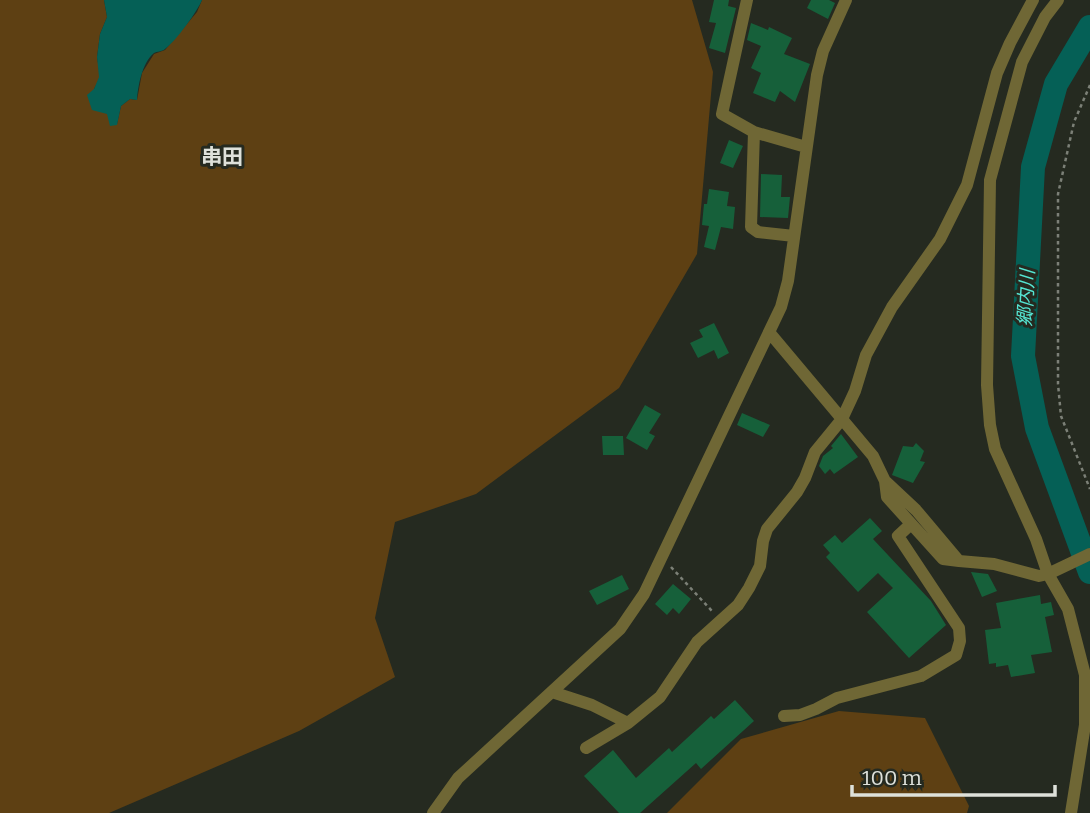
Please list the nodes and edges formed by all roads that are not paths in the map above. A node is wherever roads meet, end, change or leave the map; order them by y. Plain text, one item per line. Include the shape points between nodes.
1 (747, 0) edge
2 (846, 0) edge
3 (1033, 0) edge
4 (1058, 0) edge
5 (754, 132) junction
6 (806, 147) junction
7 (794, 236) junction
8 (769, 332) junction
9 (842, 419) junction
10 (885, 481) junction
11 (911, 523) junction
12 (1090, 554) edge
13 (958, 561) junction
14 (1051, 573) junction
15 (552, 692) junction
16 (784, 716) dead end
17 (628, 723) junction
18 (586, 748) dead end
19 (433, 813) edge
20 (1071, 813) edge

1 - 5 street via 722,114
2 - 6 street via 823,51
3 - 9 street via 997,73 967,185 940,239 892,307 866,355
4 - 14 street via 1022,62 988,194 990,425 1003,469
5 - 6 street
5 - 7 street via 751,227
6 - 7 street
7 - 8 street via 788,281
8 - 9 street
8 - 15 street via 644,594 620,629
9 - 10 street via 873,456
9 - 17 street via 815,452 797,492 767,529 760,566 750,588 697,642 660,697
10 - 11 street via 887,497
10 - 13 street
11 - 13 street via 943,559
11 - 16 street via 898,536 959,628 956,656 921,676 837,698 800,715
12 - 14 street
13 - 14 street via 994,564 1038,576
14 - 20 street via 1069,609 1085,675 1085,725
15 - 17 street
15 - 19 street via 458,778
17 - 18 street

